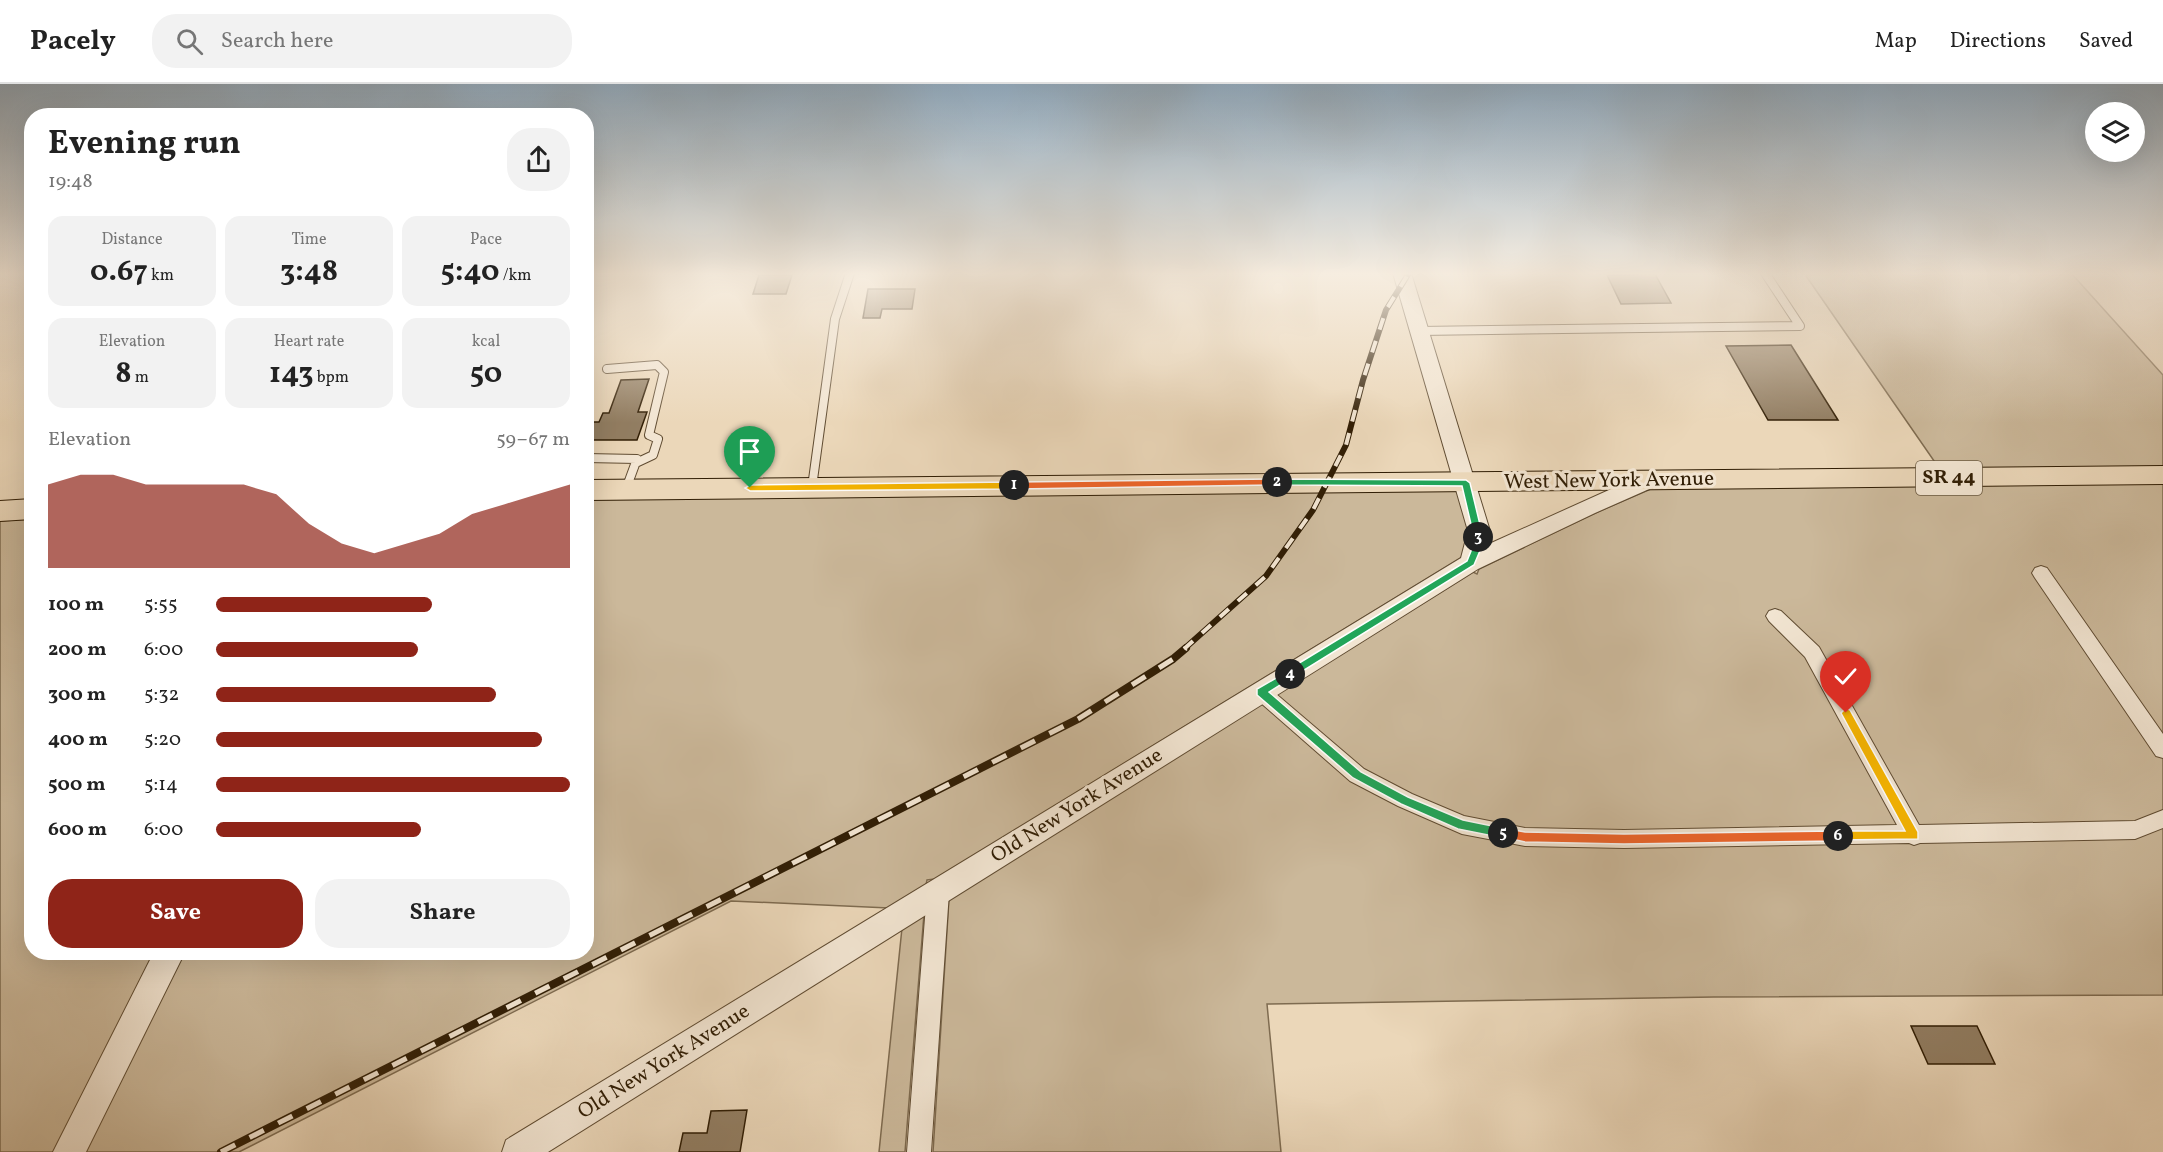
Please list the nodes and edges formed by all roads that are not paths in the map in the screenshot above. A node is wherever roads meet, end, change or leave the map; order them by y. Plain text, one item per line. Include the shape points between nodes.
1 (835, 323) edge
2 (1416, 323) edge
3 (1798, 323) edge
4 (1419, 332) junction
5 (607, 369) dead end
6 (594, 458) edge
7 (636, 464) junction
8 (2163, 475) edge
9 (1648, 481) junction
10 (1466, 483) junction
11 (812, 487) junction
12 (626, 489) junction
13 (594, 490) edge
14 (24, 510) edge
15 (0, 511) edge
16 (1470, 563) junction
17 (2041, 573) dead end
18 (1775, 616) dead end
19 (1261, 692) junction
20 (2163, 750) edge
21 (2163, 819) edge
22 (1914, 836) junction
23 (938, 892) junction
24 (166, 960) edge
25 (69, 1152) edge
26 (518, 1152) edge
27 (919, 1152) edge

1 - 11 lane
2 - 4 street
3 - 4 lane via 1800,326
4 - 10 street
5 - 7 lane via 657,364 664,372 649,435 658,439 653,454
6 - 7 lane via 637,459
7 - 12 lane
8 - 9 main road, West New York Avenue / SR 44
9 - 10 main road, West New York Avenue / SR 44
9 - 16 street, Old New York Avenue
10 - 11 main road, West New York Avenue / SR 44
10 - 16 street via 1479,531 1478,546
11 - 12 main road, West New York Avenue / SR 44
12 - 13 main road, West New York Avenue / SR 44
14 - 15 main road
16 - 19 street, Old New York Avenue
17 - 20 street
18 - 22 street via 1812,652
19 - 22 street via 1357,775 1462,825 1536,837
19 - 23 street, Old New York Avenue
21 - 22 street via 2135,830
23 - 26 street, Old New York Avenue
23 - 27 street
24 - 25 street

